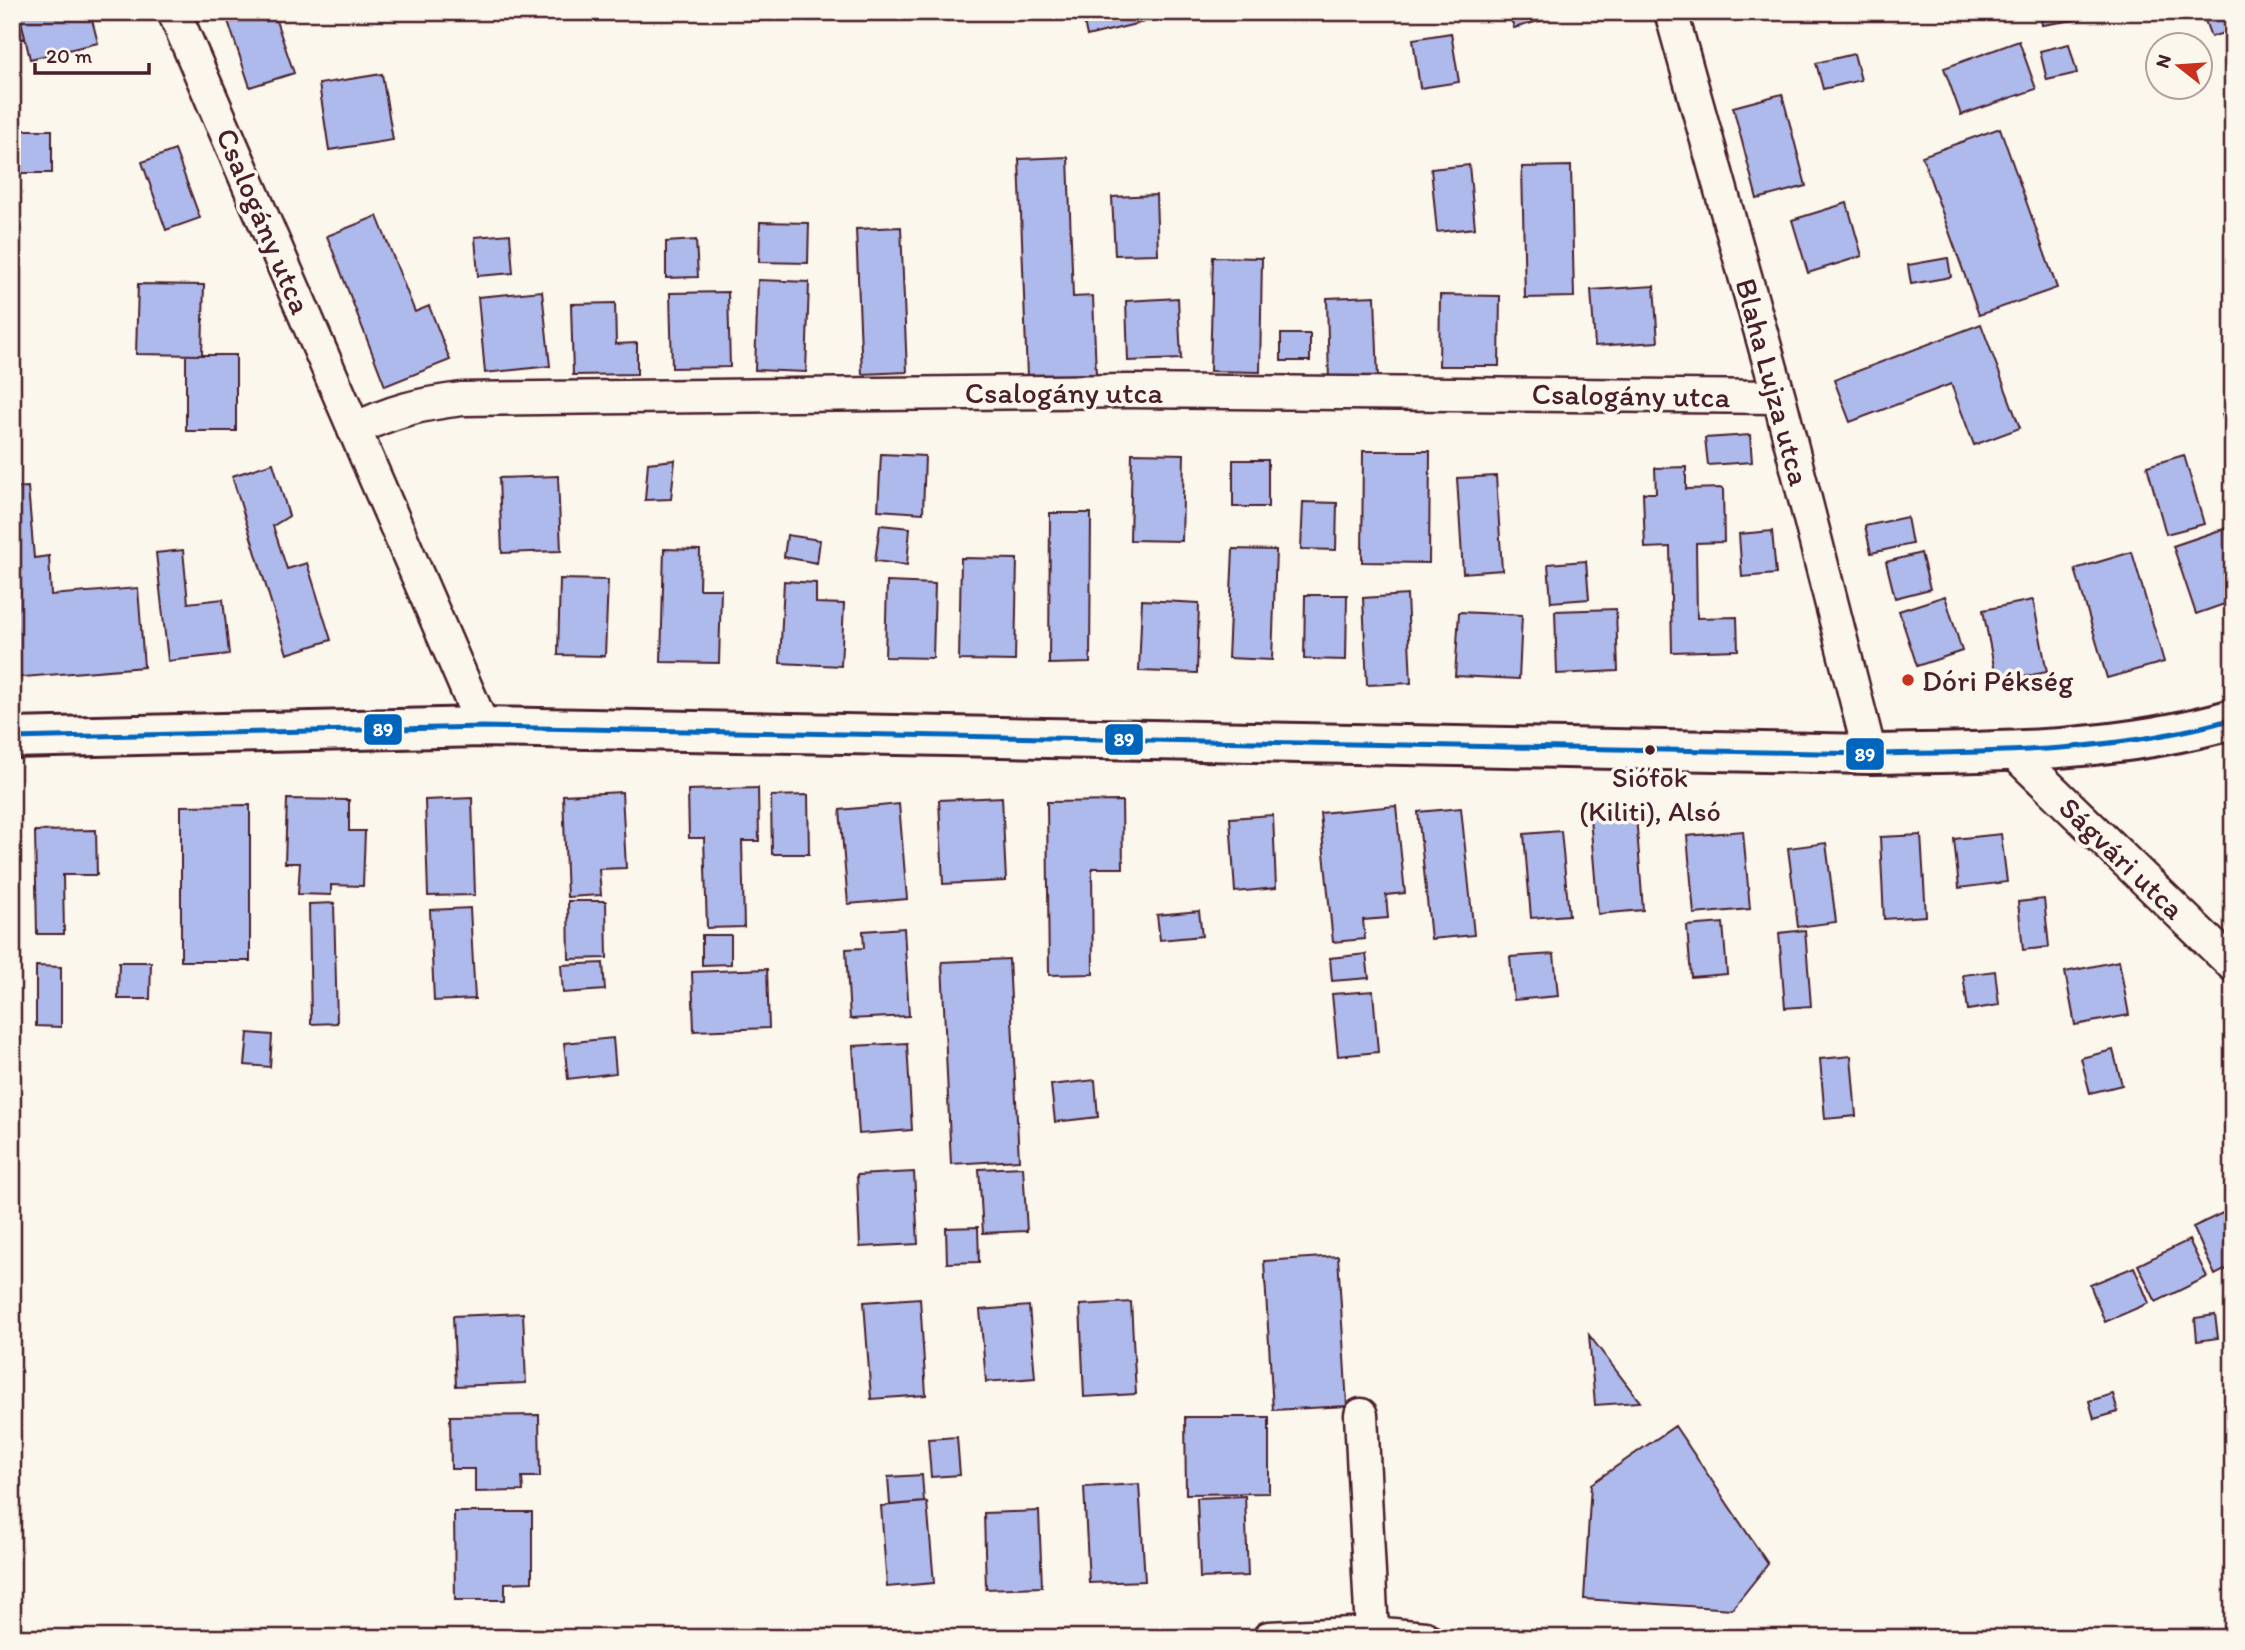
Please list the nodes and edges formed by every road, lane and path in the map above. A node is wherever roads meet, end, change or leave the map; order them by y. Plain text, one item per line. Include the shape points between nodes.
1 (174, 12) edge
2 (1671, 12) edge
3 (1779, 397) junction
4 (354, 430) junction
5 (2233, 719) edge
6 (483, 727) junction
7 (12, 738) edge
8 (2012, 751) junction
9 (1870, 754) junction
10 (2233, 965) edge
11 (1361, 1415) dead end
12 (1372, 1633) junction
13 (1269, 1638) edge
14 (1425, 1638) edge

1 - 4 street, Csalogány utca
2 - 3 street, Blaha Lujza utca
3 - 4 street, Csalogány utca via 1129,391 461,399 419,404
3 - 9 street, Blaha Lujza utca
4 - 6 street, Csalogány utca
5 - 8 main road via 2124,741
6 - 7 main road
6 - 9 main road
8 - 9 main road
8 - 10 street, Ságvári utca
11 - 12 street
12 - 13 street
12 - 14 street

